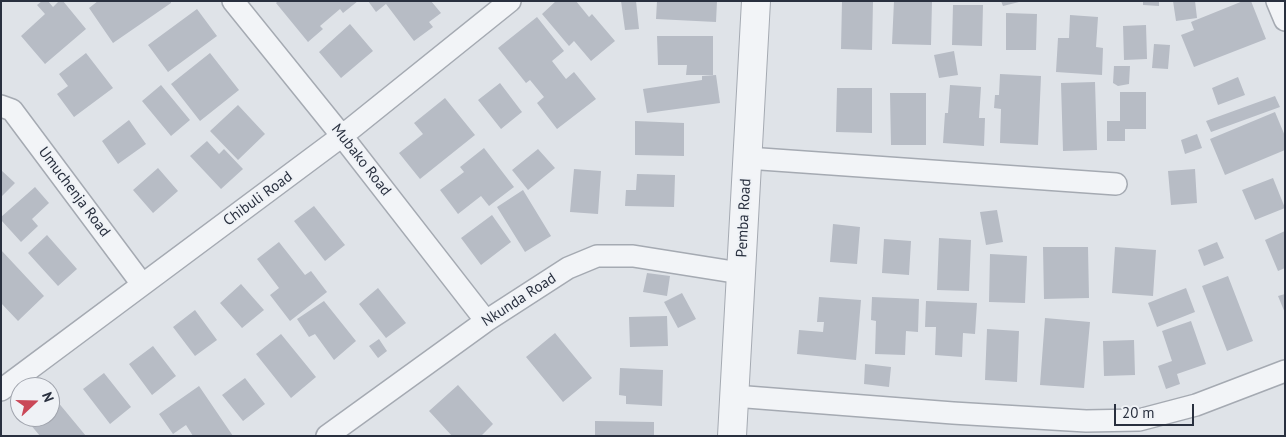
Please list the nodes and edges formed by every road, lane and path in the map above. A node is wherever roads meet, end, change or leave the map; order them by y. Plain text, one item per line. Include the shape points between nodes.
1 (233, 1) edge
2 (510, 1) edge
3 (756, 1) edge
4 (1277, 1) edge
5 (1285, 20) edge
6 (1, 106) edge
7 (342, 136) junction
8 (747, 158) junction
9 (1116, 184) dead end
10 (740, 272) junction
11 (142, 284) junction
12 (486, 321) junction
13 (1285, 372) edge
14 (1, 390) edge
15 (734, 396) junction
16 (327, 436) edge
17 (732, 436) edge

1 - 7 street, Mubako Road
2 - 7 street, Chibuli Road
3 - 8 street, Pemba Road
4 - 5 street
6 - 11 street, Umuchenja Road via 12,110
7 - 11 street, Chibuli Road
7 - 12 street, Mubako Road
8 - 9 street
8 - 10 street, Pemba Road
10 - 12 street, Nkunda Road via 633,256 597,256 568,268
10 - 15 street, Pemba Road
11 - 14 street, Chibuli Road
12 - 16 street, Nkunda Road
13 - 15 street via 1196,405 1139,420 1067,420
15 - 17 street, Pemba Road

